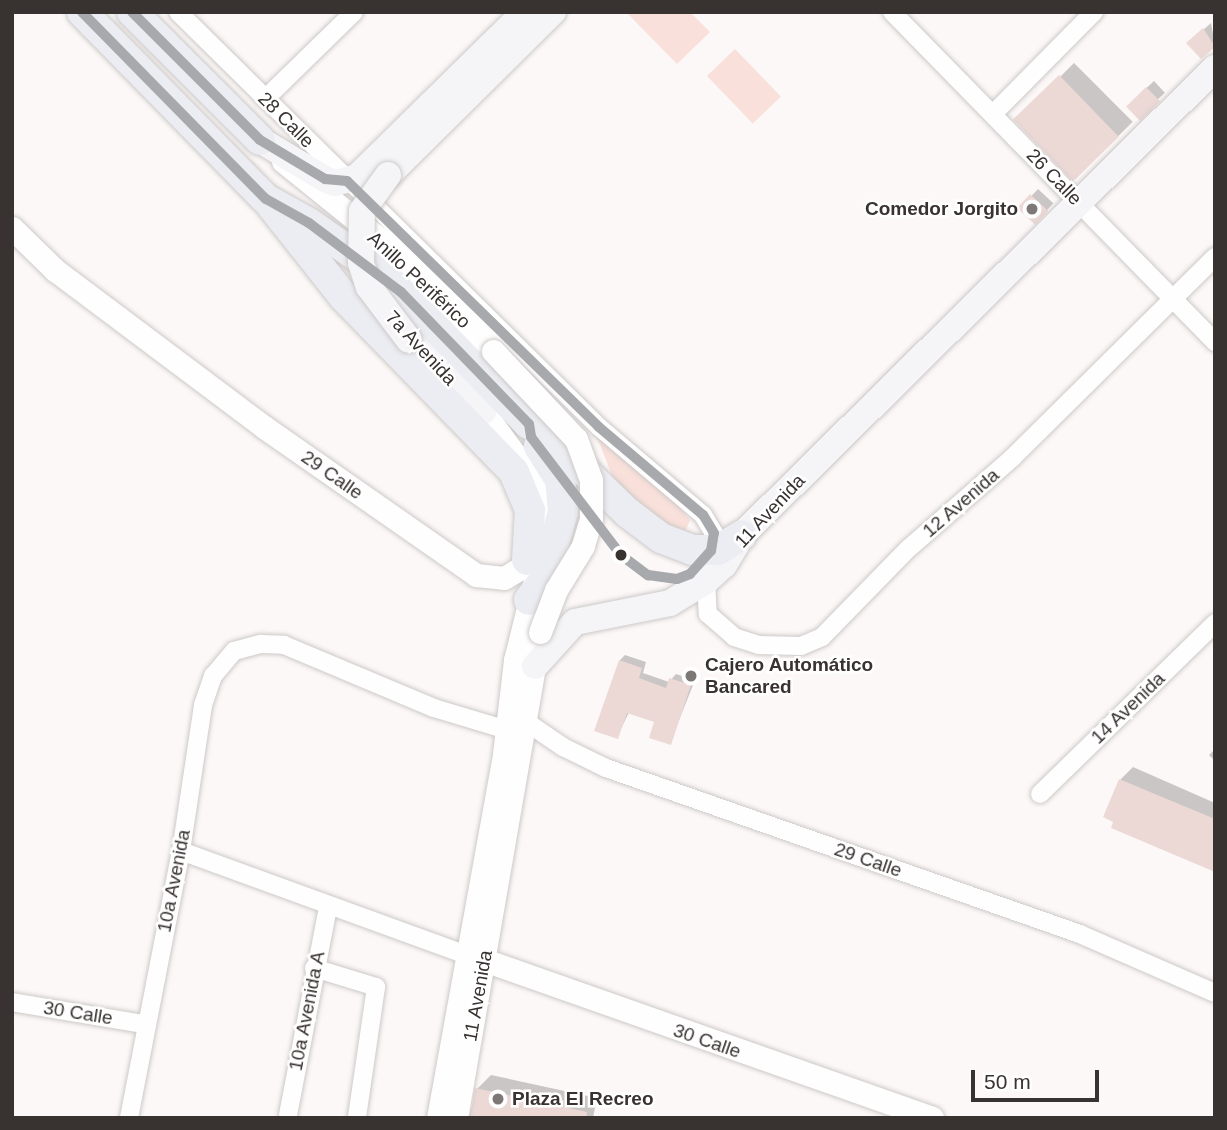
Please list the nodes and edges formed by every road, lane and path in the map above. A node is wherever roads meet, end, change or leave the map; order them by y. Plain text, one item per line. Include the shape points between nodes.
1 (82, 12) edge
2 (132, 12) edge
3 (178, 12) edge
4 (354, 12) edge
5 (553, 12) edge
6 (1094, 12) edge
7 (524, 13) edge
8 (902, 16) edge
9 (1215, 68) edge
10 (265, 99) junction
11 (993, 114) junction
12 (260, 140) junction
13 (347, 181) junction
14 (266, 199) junction
15 (1079, 202) junction
16 (12, 228) edge
17 (1215, 257) edge
18 (1172, 299) junction
19 (1215, 342) edge
20 (483, 411) junction
21 (528, 424) junction
22 (742, 535) junction
23 (711, 551) junction
24 (527, 560) junction
25 (706, 581) junction
26 (529, 600) junction
27 (1215, 623) edge
28 (234, 651) joint
29 (535, 666) junction
30 (516, 725) junction
31 (1041, 794) dead end
32 (181, 851) junction
33 (328, 908) junction
34 (476, 958) junction
35 (314, 968) junction
36 (1215, 993) edge
37 (12, 1002) edge
38 (144, 1024) junction
39 (288, 1115) dead end
40 (129, 1118) edge
41 (357, 1118) edge
42 (438, 1118) edge
43 (456, 1118) edge
44 (932, 1118) edge

1 - 14 main road, Anillo Periférico
2 - 12 main road, Anillo Periférico
3 - 10 street, 28 Calle
4 - 10 street
5 - 20 main road, 7a Avenida, bridge via 388,175 362,211 361,263 369,286 410,340
6 - 11 street
7 - 13 main road via 366,169
8 - 11 street, 26 Calle
9 - 15 main road, 11 Avenida
10 - 13 street, 28 Calle
11 - 15 street, 26 Calle
12 - 13 main road via 325,179
12 - 29 street, Anillo Periférico, bridge via 310,187 387,245 576,439 591,480 591,519 583,546 555,590 540,632
13 - 23 street, 28 Calle via 599,427 703,515 714,533
14 - 21 main road, Anillo Periférico via 386,277
14 - 24 main road via 344,296 514,472 530,510
15 - 18 street, 26 Calle
15 - 22 main road, 11 Avenida
16 - 24 street, 29 Calle via 55,270 168,357 476,575 504,578
17 - 18 street, 12 Avenida
18 - 19 street, 26 Calle
18 - 25 street, 12 Avenida via 1012,458 909,548 822,637 802,646 760,645 734,638 708,614
20 - 24 street via 541,490 541,523
20 - 26 street, 7a Avenida via 533,455 551,491 549,531
21 - 23 main road, Anillo Periférico via 544,432 647,528 683,548
21 - 26 main road via 531,437 556,469 564,500 550,565
22 - 23 main road
22 - 25 main road, 11 Avenida via 724,565
25 - 29 main road, 11 Avenida via 670,603 575,622
26 - 30 street, 11 Avenida
27 - 31 street, 14 Avenida
28 - 30 street, 29 Calle via 284,645 434,708
28 - 32 street, 10a Avenida via 213,676 203,705
29 - 30 street, 11 Avenida
30 - 34 street, 11 Avenida
30 - 36 street, 29 Calle via 606,768 1080,934
32 - 33 street, 30 Calle
32 - 38 street, 10a Avenida
33 - 34 street, 30 Calle
33 - 35 street, 10a Avenida A
34 - 42 street, 11 Avenida
34 - 43 street, 11 Avenida
34 - 44 street, 30 Calle
35 - 39 street, 10a Avenida A
35 - 41 street via 376,987
37 - 38 street, 30 Calle
38 - 40 street, 10a Avenida

